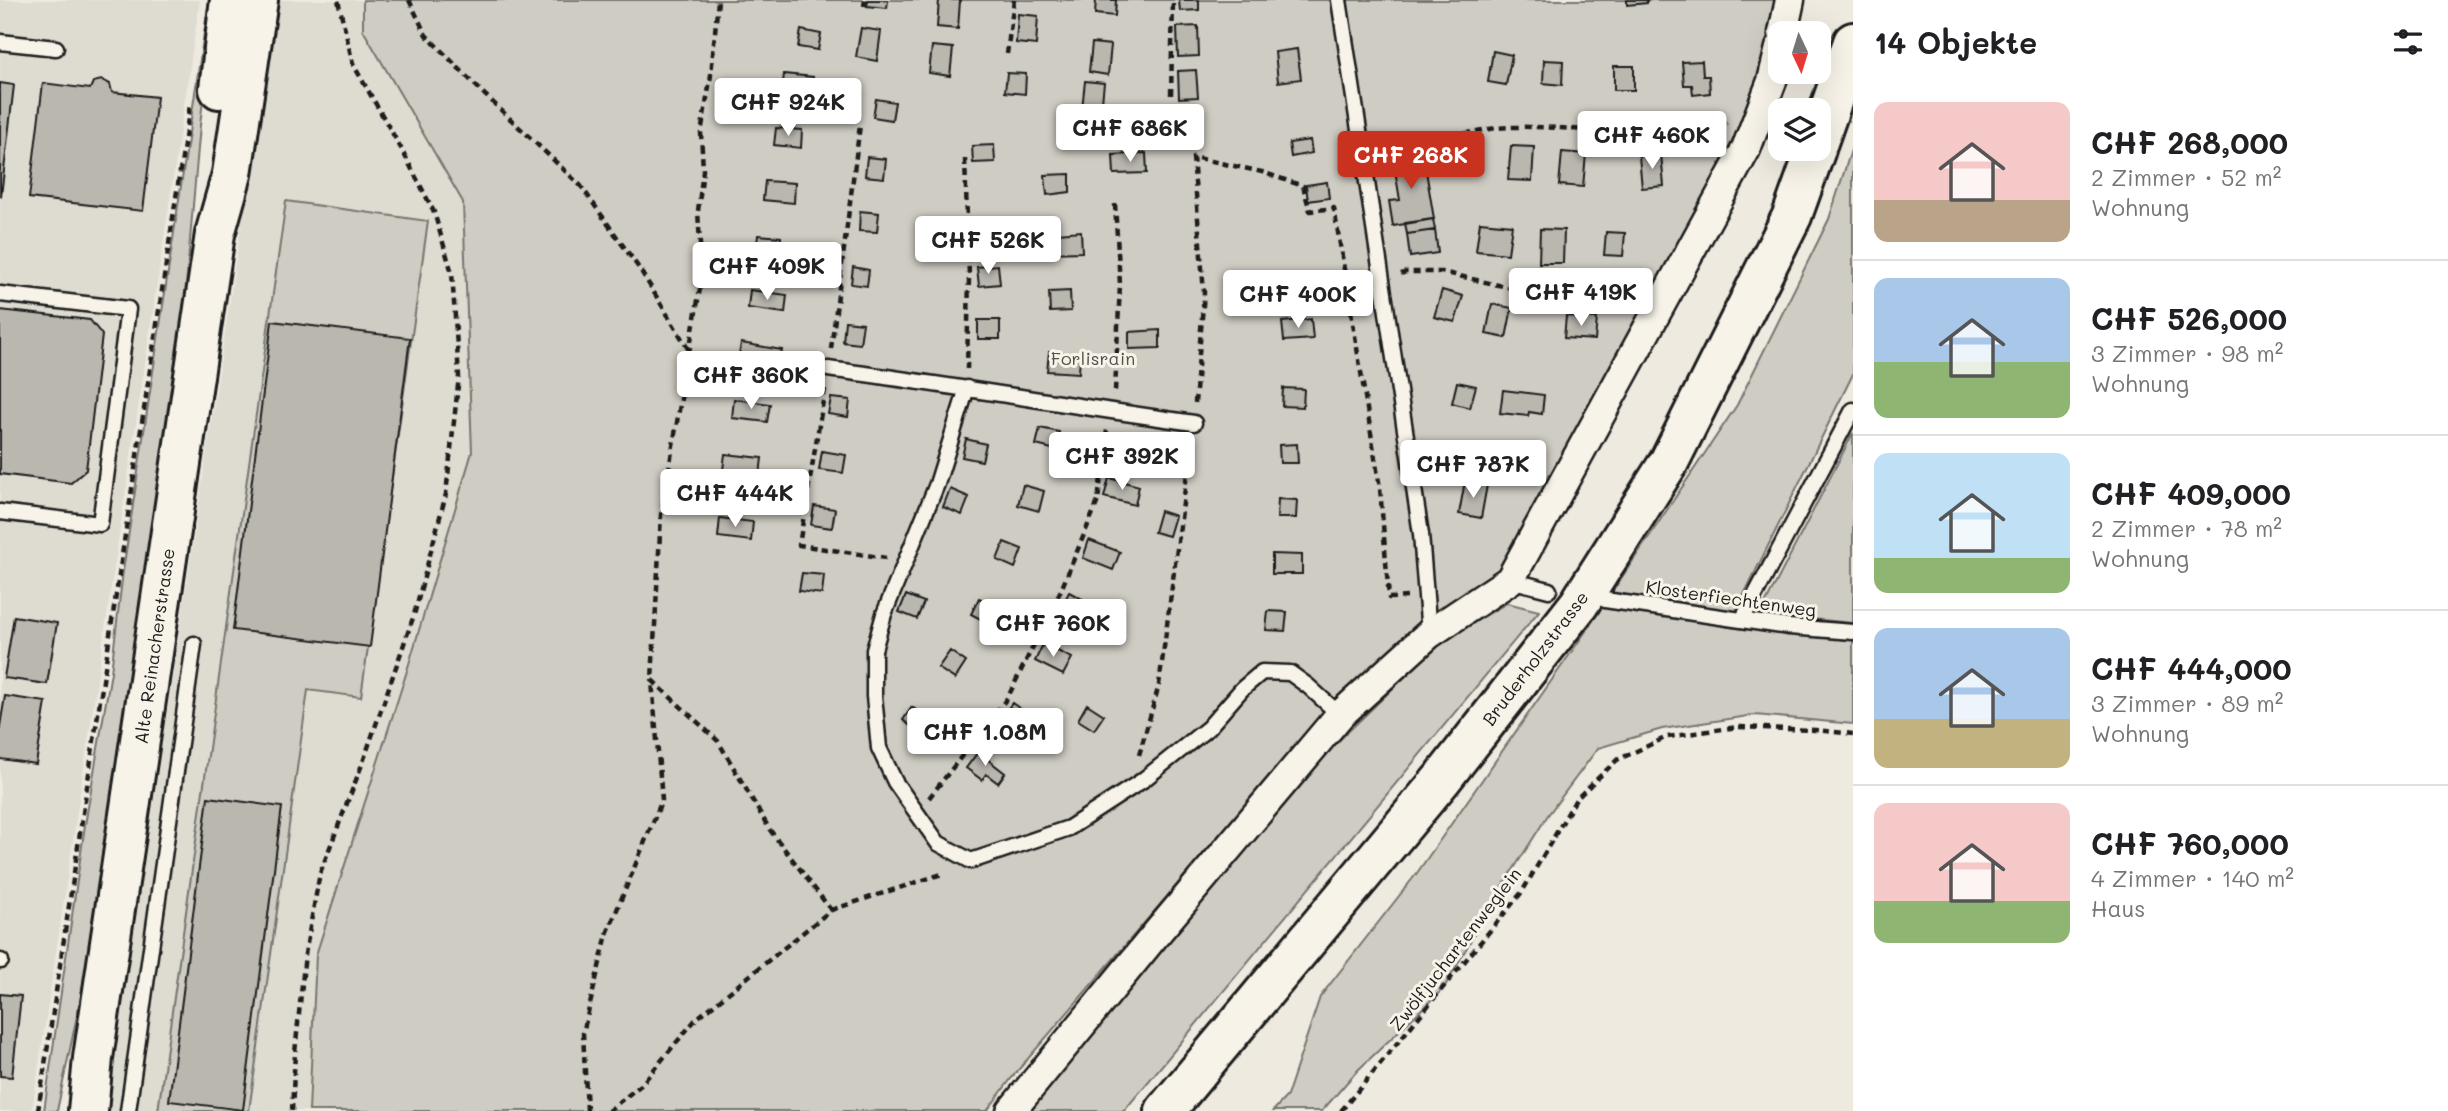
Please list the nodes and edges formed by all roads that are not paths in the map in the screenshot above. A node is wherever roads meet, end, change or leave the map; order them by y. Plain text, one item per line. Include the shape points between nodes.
1 (230, 0) edge
2 (258, 0) edge
3 (1339, 0) edge
4 (1790, 0) edge
5 (1786, 21) edge
6 (0, 42) edge
7 (1853, 42) edge
8 (56, 48) dead end
9 (1771, 84) edge
10 (1831, 105) edge
11 (1812, 161) edge
12 (215, 234) junction
13 (0, 294) edge
14 (828, 369) dead end
15 (967, 388) junction
16 (1853, 410) edge
17 (1194, 423) road end
18 (0, 512) edge
19 (1510, 580) junction
20 (1549, 590) dead end
21 (1605, 600) dead end
22 (1742, 620) junction
23 (1853, 632) edge
24 (1429, 634) junction
25 (194, 644) dead end
26 (1340, 715) junction
27 (93, 1058) junction
28 (75, 1111) edge
29 (88, 1111) edge
30 (128, 1111) edge
31 (1011, 1111) edge
32 (1165, 1111) edge

1 - 12 main road, Alte Reinacherstrasse via 210,173
2 - 12 main road, Alte Reinacherstrasse via 232,174
3 - 24 lane via 1421,534
4 - 5 street
6 - 8 lane
7 - 10 main road
9 - 19 street via 1746,149
11 - 32 main road, Bruderholzstrasse via 1793,216 1669,462 1579,604 1442,779
12 - 27 main road, Alte Reinacherstrasse
13 - 18 lane via 128,309 100,524
14 - 15 lane
15 - 17 lane
15 - 26 lane via 937,485 874,650 879,748 895,782 938,843 971,861 1069,828 1133,787 1209,728 1262,672 1290,673
16 - 22 lane
19 - 20 lane
19 - 24 street
21 - 22 lane, Klosterfiechtenweg
22 - 23 lane, Klosterfiechtenweg
24 - 26 street
25 - 30 lane
26 - 31 street
27 - 28 main road, Alte Reinacherstrasse
27 - 29 main road, Alte Reinacherstrasse

